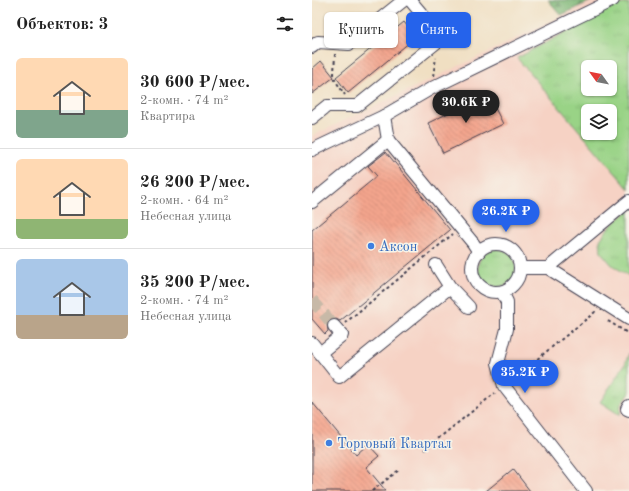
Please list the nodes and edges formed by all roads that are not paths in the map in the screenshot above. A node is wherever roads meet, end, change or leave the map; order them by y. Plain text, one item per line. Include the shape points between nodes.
1 (404, 0) edge
2 (410, 0) edge
3 (613, 0) edge
4 (312, 47) edge
5 (384, 116) junction
6 (312, 118) edge
7 (388, 140) junction
8 (312, 150) edge
9 (629, 201) edge
10 (312, 202) edge
11 (479, 252) junction
12 (436, 265) dead end
13 (520, 268) junction
14 (548, 268) junction
15 (450, 286) junction
16 (502, 292) junction
17 (469, 307) dead end
18 (629, 319) edge
19 (336, 328) road end
20 (312, 343) edge
21 (320, 353) junction
22 (629, 406) edge
23 (629, 410) edge
24 (586, 491) edge

1 - 4 street via 349,44 318,42
2 - 6 street via 442,38 357,106 327,106
3 - 5 street via 432,88
5 - 7 street
5 - 8 street
7 - 10 street
7 - 11 street
9 - 14 street
11 - 13 street via 490,245 508,247 517,256
11 - 16 street via 473,263 475,281 490,292
12 - 15 street
13 - 14 street
13 - 16 street via 520,274 513,286
14 - 18 street
15 - 17 street
15 - 21 street via 339,376
16 - 24 street via 507,302 507,329 498,363 504,386
19 - 21 street via 342,336
20 - 21 street
22 - 23 street

